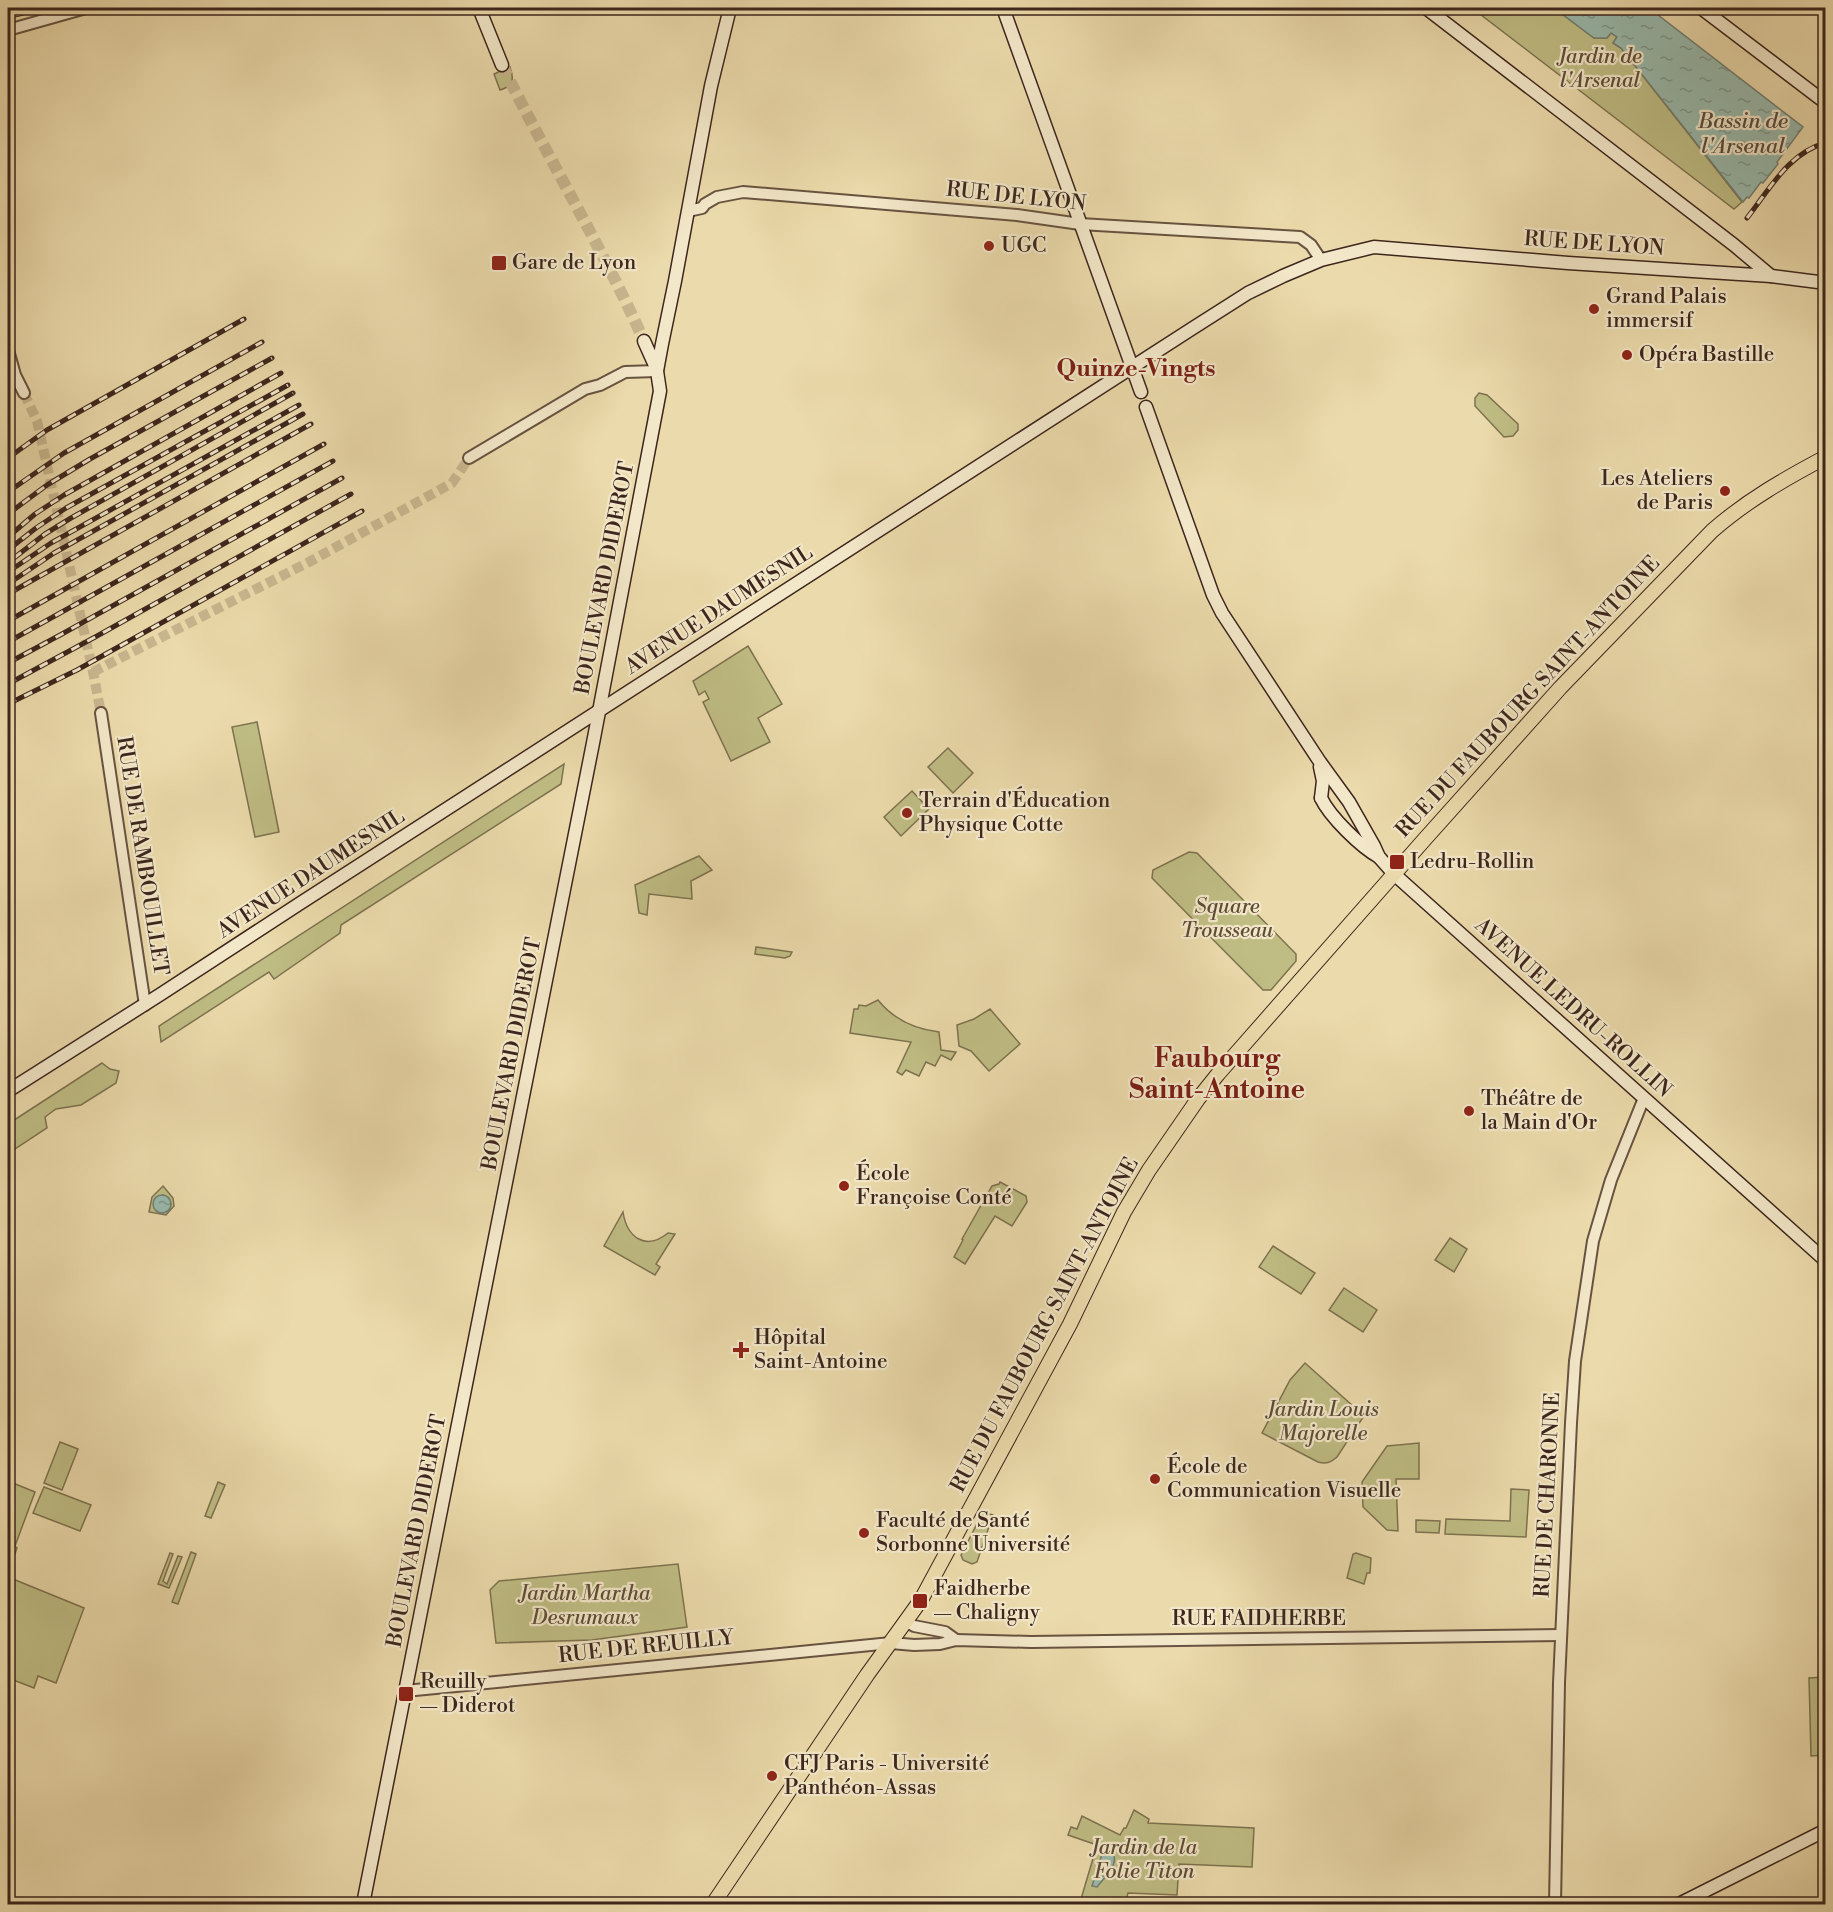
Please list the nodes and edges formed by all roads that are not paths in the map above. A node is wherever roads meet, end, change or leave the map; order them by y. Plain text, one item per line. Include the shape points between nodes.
1 (21, 8) edge
2 (86, 8) edge
3 (479, 8) edge
4 (730, 8) edge
5 (1003, 8) edge
6 (1426, 8) edge
7 (1701, 8) edge
8 (8, 11) edge
9 (8, 30) edge
10 (502, 65) tunnel mouth
11 (1826, 103) edge
12 (688, 211) junction
13 (1080, 224) junction
14 (1374, 247) joint
15 (1321, 260) junction
16 (1770, 276) junction
17 (1826, 282) edge
18 (644, 341) tunnel mouth
19 (8, 350) edge
20 (1132, 367) junction
21 (657, 371) junction
22 (11, 378) edge
23 (1141, 392) dead end
24 (24, 393) tunnel mouth
25 (1146, 407) dead end
26 (1826, 457) edge
27 (469, 458) tunnel mouth
28 (599, 711) junction
29 (101, 713) tunnel mouth
30 (1320, 762) junction
31 (1321, 798) junction
32 (1347, 799) junction
33 (1333, 816) junction
34 (1379, 857) junction
35 (1394, 874) junction
36 (145, 1005) junction
37 (8, 1091) edge
38 (1644, 1098) junction
39 (1826, 1261) edge
40 (908, 1618) junction
41 (1561, 1635) junction
42 (956, 1640) junction
43 (891, 1643) junction
44 (405, 1691) junction
45 (1826, 1830) edge
46 (363, 1905) edge
47 (713, 1905) edge
48 (1555, 1905) edge
49 (1679, 1905) edge

1 - 8 main road
2 - 9 street
3 - 10 main road
4 - 12 main road, BOULEVARD DIDEROT
5 - 13 main road
6 - 16 main road
7 - 11 main road
12 - 13 street, RUE DE LYON via 702,208 717,197 743,192 1017,215
12 - 21 main road, BOULEVARD DIDEROT
13 - 15 street, RUE DE LYON via 1300,237
13 - 20 main road
14 - 15 main road, AVENUE DAUMESNIL
14 - 16 main road, RUE DE LYON
15 - 20 main road, AVENUE DAUMESNIL via 1248,293
16 - 17 main road, RUE DE LYON
18 - 21 main road
19 - 22 street
20 - 23 main road
20 - 28 main road, AVENUE DAUMESNIL
21 - 27 street via 626,372 585,389
21 - 28 main road, BOULEVARD DIDEROT via 660,391
22 - 24 street
25 - 30 main road, AVENUE LEDRU-ROLLIN via 1213,595
26 - 35 main road, RUE DU FAUBOURG SAINT-ANTOINE via 1740,508 1712,531 1581,665
28 - 36 main road, AVENUE DAUMESNIL
28 - 44 main road, BOULEVARD DIDEROT
29 - 36 street, RUE DE RAMBOUILLET
30 - 31 main road, AVENUE LEDRU-ROLLIN
30 - 32 main road, AVENUE LEDRU-ROLLIN
31 - 32 main road via 1327,795
31 - 33 main road
32 - 33 main road via 1342,812
32 - 34 main road, AVENUE LEDRU-ROLLIN
33 - 34 main road
34 - 35 main road, AVENUE LEDRU-ROLLIN
35 - 38 main road, AVENUE LEDRU-ROLLIN
35 - 40 main road, RUE DU FAUBOURG SAINT-ANTOINE via 1218,1074 1149,1170 1112,1234 1043,1375
36 - 37 main road, AVENUE DAUMESNIL
38 - 39 main road, AVENUE LEDRU-ROLLIN
38 - 41 street, RUE DE CHARONNE via 1611,1180 1593,1241 1575,1361
40 - 42 street, RUE FAIDHERBE via 914,1626 945,1632
40 - 43 main road, RUE DU FAUBOURG SAINT-ANTOINE
41 - 42 street, RUE FAIDHERBE
41 - 48 street, RUE DE CHARONNE
42 - 43 street, RUE FAIDHERBE
43 - 44 street, RUE DE REUILLY
43 - 47 main road, RUE DU FAUBOURG SAINT-ANTOINE
44 - 46 main road, BOULEVARD DIDEROT
45 - 49 main road

